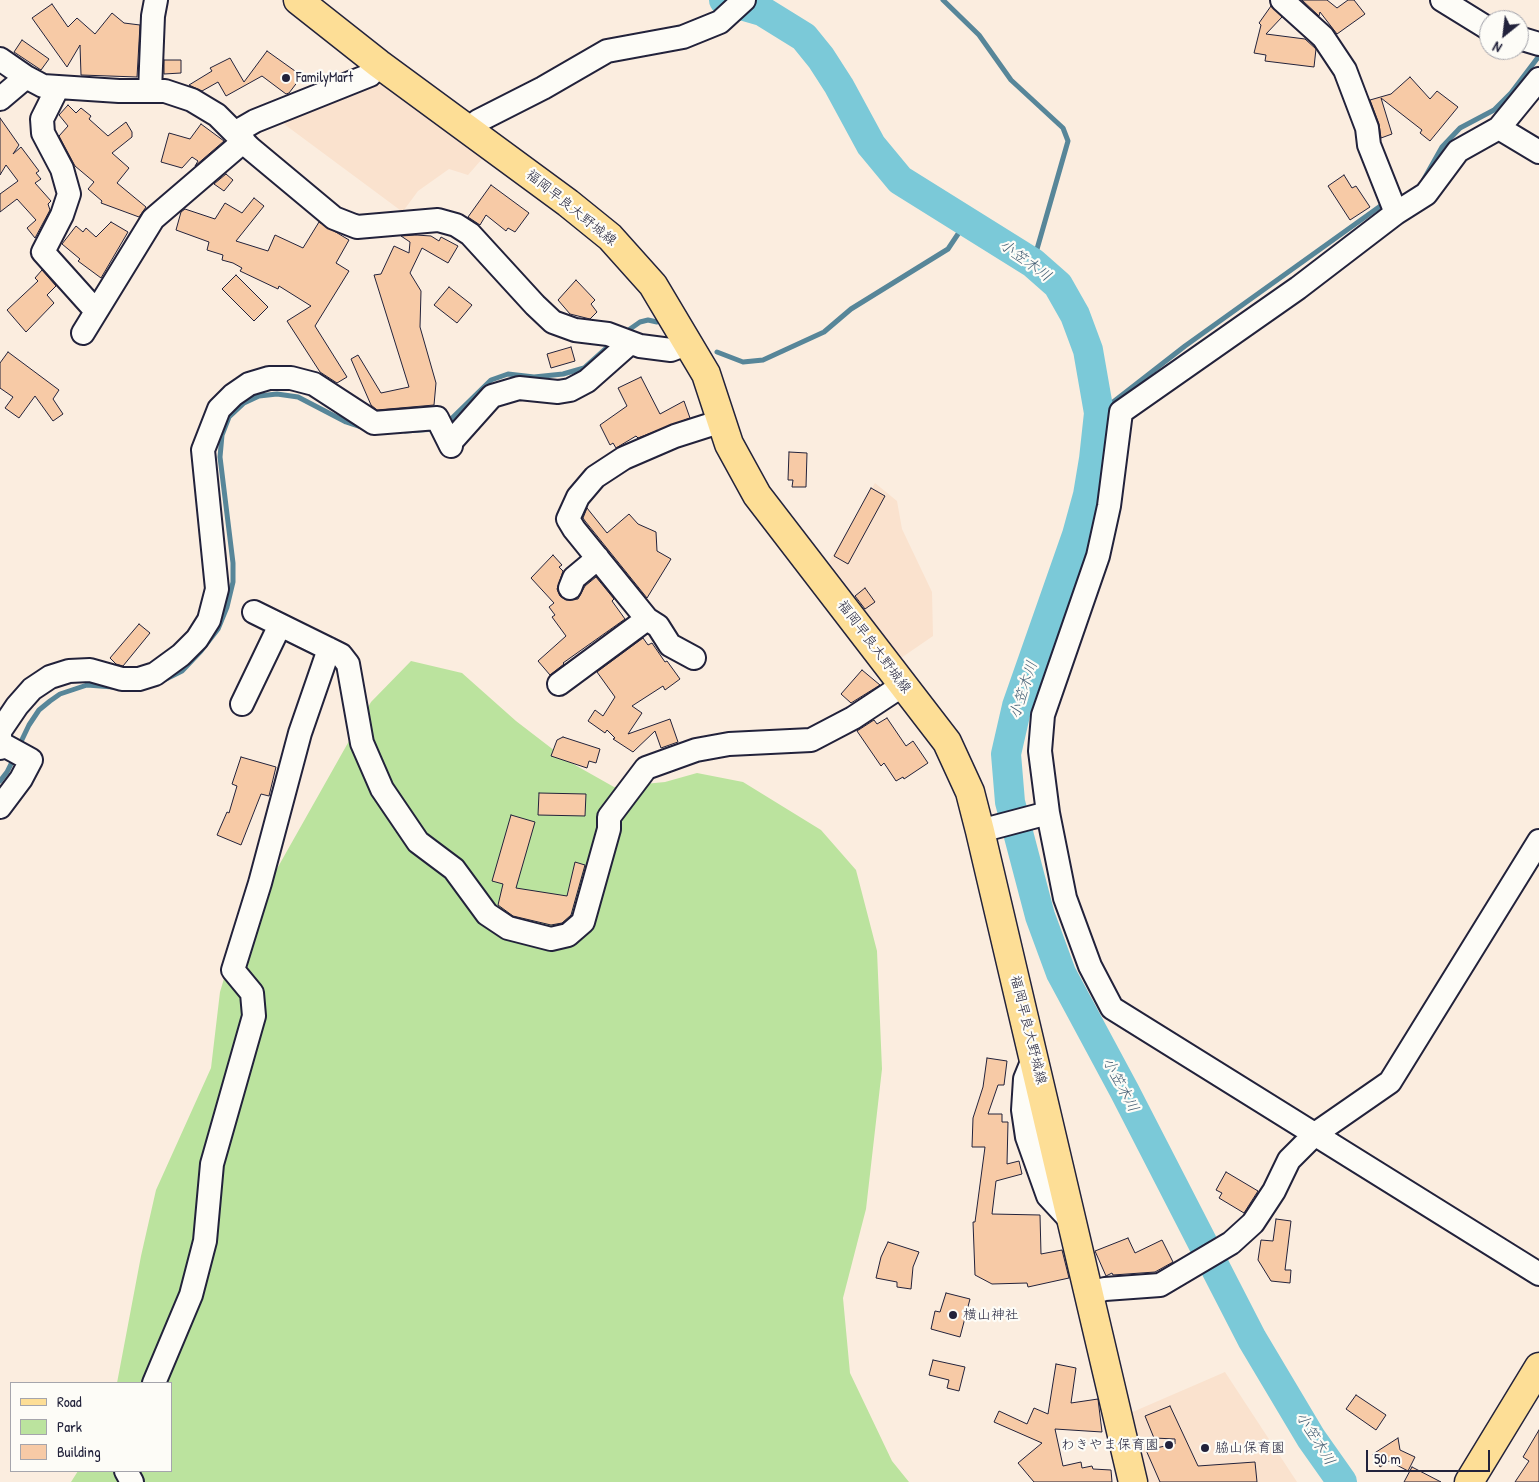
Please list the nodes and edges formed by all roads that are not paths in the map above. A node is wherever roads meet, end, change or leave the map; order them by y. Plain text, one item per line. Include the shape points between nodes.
1 (156, 0) edge
2 (298, 0) edge
3 (744, 0) edge
4 (1282, 0) edge
5 (1442, 0) edge
6 (1479, 23) edge
7 (0, 59) edge
8 (379, 64) junction
9 (26, 77) junction
10 (1539, 79) edge
11 (58, 87) junction
12 (150, 91) junction
13 (0, 99) edge
14 (1499, 128) junction
15 (471, 131) junction
16 (240, 137) junction
17 (1539, 152) edge
18 (1396, 213) junction
19 (96, 311) junction
20 (83, 333) dead end
21 (630, 343) junction
22 (689, 343) junction
23 (722, 421) junction
24 (598, 558) junction
25 (570, 588) dead end
26 (254, 612) dead end
27 (647, 619) junction
28 (280, 625) junction
29 (329, 649) junction
30 (694, 658) dead end
31 (559, 684) dead end
32 (903, 685) junction
33 (242, 704) dead end
34 (2, 746) edge
35 (0, 807) edge
36 (1048, 813) junction
37 (980, 831) junction
38 (1539, 841) edge
39 (1315, 1134) junction
40 (1539, 1274) edge
41 (1090, 1293) junction
42 (1539, 1367) edge
43 (154, 1382) edge
44 (1133, 1482) edge
45 (1469, 1482) edge

1 - 12 street
2 - 8 main road, 福岡早良大野城線
3 - 15 street via 720,22 683,37 607,51 544,88 478,120
4 - 18 street via 1323,37 1346,70 1367,128 1368,145
5 - 6 street
7 - 9 street
8 - 15 main road, 福岡早良大野城線
8 - 16 street via 370,76 255,121
9 - 11 street via 44,86
9 - 13 street
10 - 14 street
11 - 12 street
11 - 19 street via 42,119 43,133 62,169 68,194 62,216 43,252
12 - 16 street via 165,91 192,100 217,115
14 - 17 street
14 - 18 street via 1458,151 1426,194
15 - 22 main road, 福岡早良大野城線 via 610,237 653,285
16 - 19 street via 152,219
16 - 21 street via 334,218 357,227 438,220 456,226 470,234 535,306 554,322 575,330 608,334
18 - 36 street via 1298,288 1121,412 1109,506 1098,556 1043,715 1040,751
19 - 20 street
21 - 22 street via 671,350
21 - 34 street via 587,381 570,390 519,388 492,396 446,436 374,423 314,384 291,378 268,378 248,384 219,409 203,450 217,589 209,620 197,639 155,674 139,679 122,679 90,670 69,671 50,677 32,689 17,706 0,731
22 - 23 main road, 福岡早良大野城線 via 706,374
23 - 24 street via 675,436 624,458 596,477 578,497 568,519
23 - 32 main road, 福岡早良大野城線 via 729,444 757,495
24 - 25 street via 574,578
24 - 27 street
26 - 28 street
27 - 30 street via 658,626 670,645
27 - 31 street
28 - 29 street
28 - 33 street
29 - 32 street via 340,654 348,664 362,743 382,789 418,842 454,869 487,914 508,928 551,939 568,935 583,922 609,829 609,817 646,768 696,750 729,744 811,740 853,718
29 - 43 street via 300,733 233,970 252,993 254,1016 212,1164 205,1240 191,1295
32 - 37 main road, 福岡早良大野城線 via 947,742 970,792
34 - 35 street via 31,760
36 - 37 street
36 - 39 street via 1064,898 1090,966 1112,1008
37 - 41 main road, 福岡早良大野城線
38 - 39 street via 1390,1082
39 - 40 street
39 - 41 street via 1289,1160 1274,1191 1252,1223 1231,1243 1160,1286
41 - 44 main road, 福岡早良大野城線
42 - 45 main road

